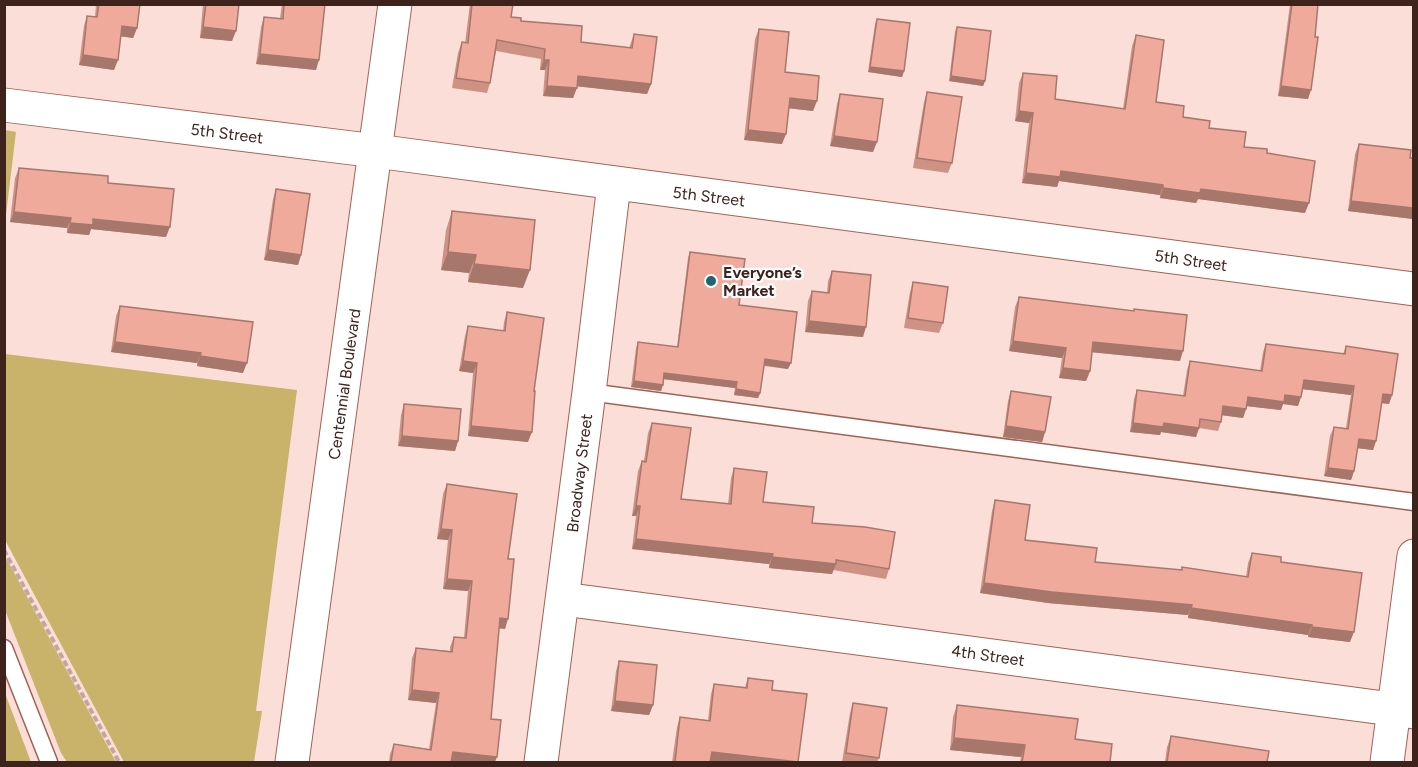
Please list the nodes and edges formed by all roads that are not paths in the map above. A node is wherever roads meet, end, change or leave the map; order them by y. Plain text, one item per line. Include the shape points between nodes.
1 (395, 4) edge
2 (4, 105) edge
3 (376, 151) junction
4 (614, 184) junction
5 (1413, 290) edge
6 (589, 392) junction
7 (1413, 502) edge
8 (1413, 556) edge
9 (563, 598) junction
10 (4, 648) edge
11 (1403, 711) edge
12 (49, 762) edge
13 (292, 762) edge
14 (541, 762) edge
15 (1387, 762) edge

1 - 3 street, Centennial Boulevard
2 - 3 street, 5th Street
3 - 4 street, 5th Street
3 - 13 street, Centennial Boulevard
4 - 5 street, 5th Street
4 - 6 street, Broadway Street
6 - 7 lane
6 - 9 street, Broadway Street
8 - 11 street
9 - 11 street, 4th Street
9 - 14 street, Broadway Street
10 - 12 lane
11 - 15 street

